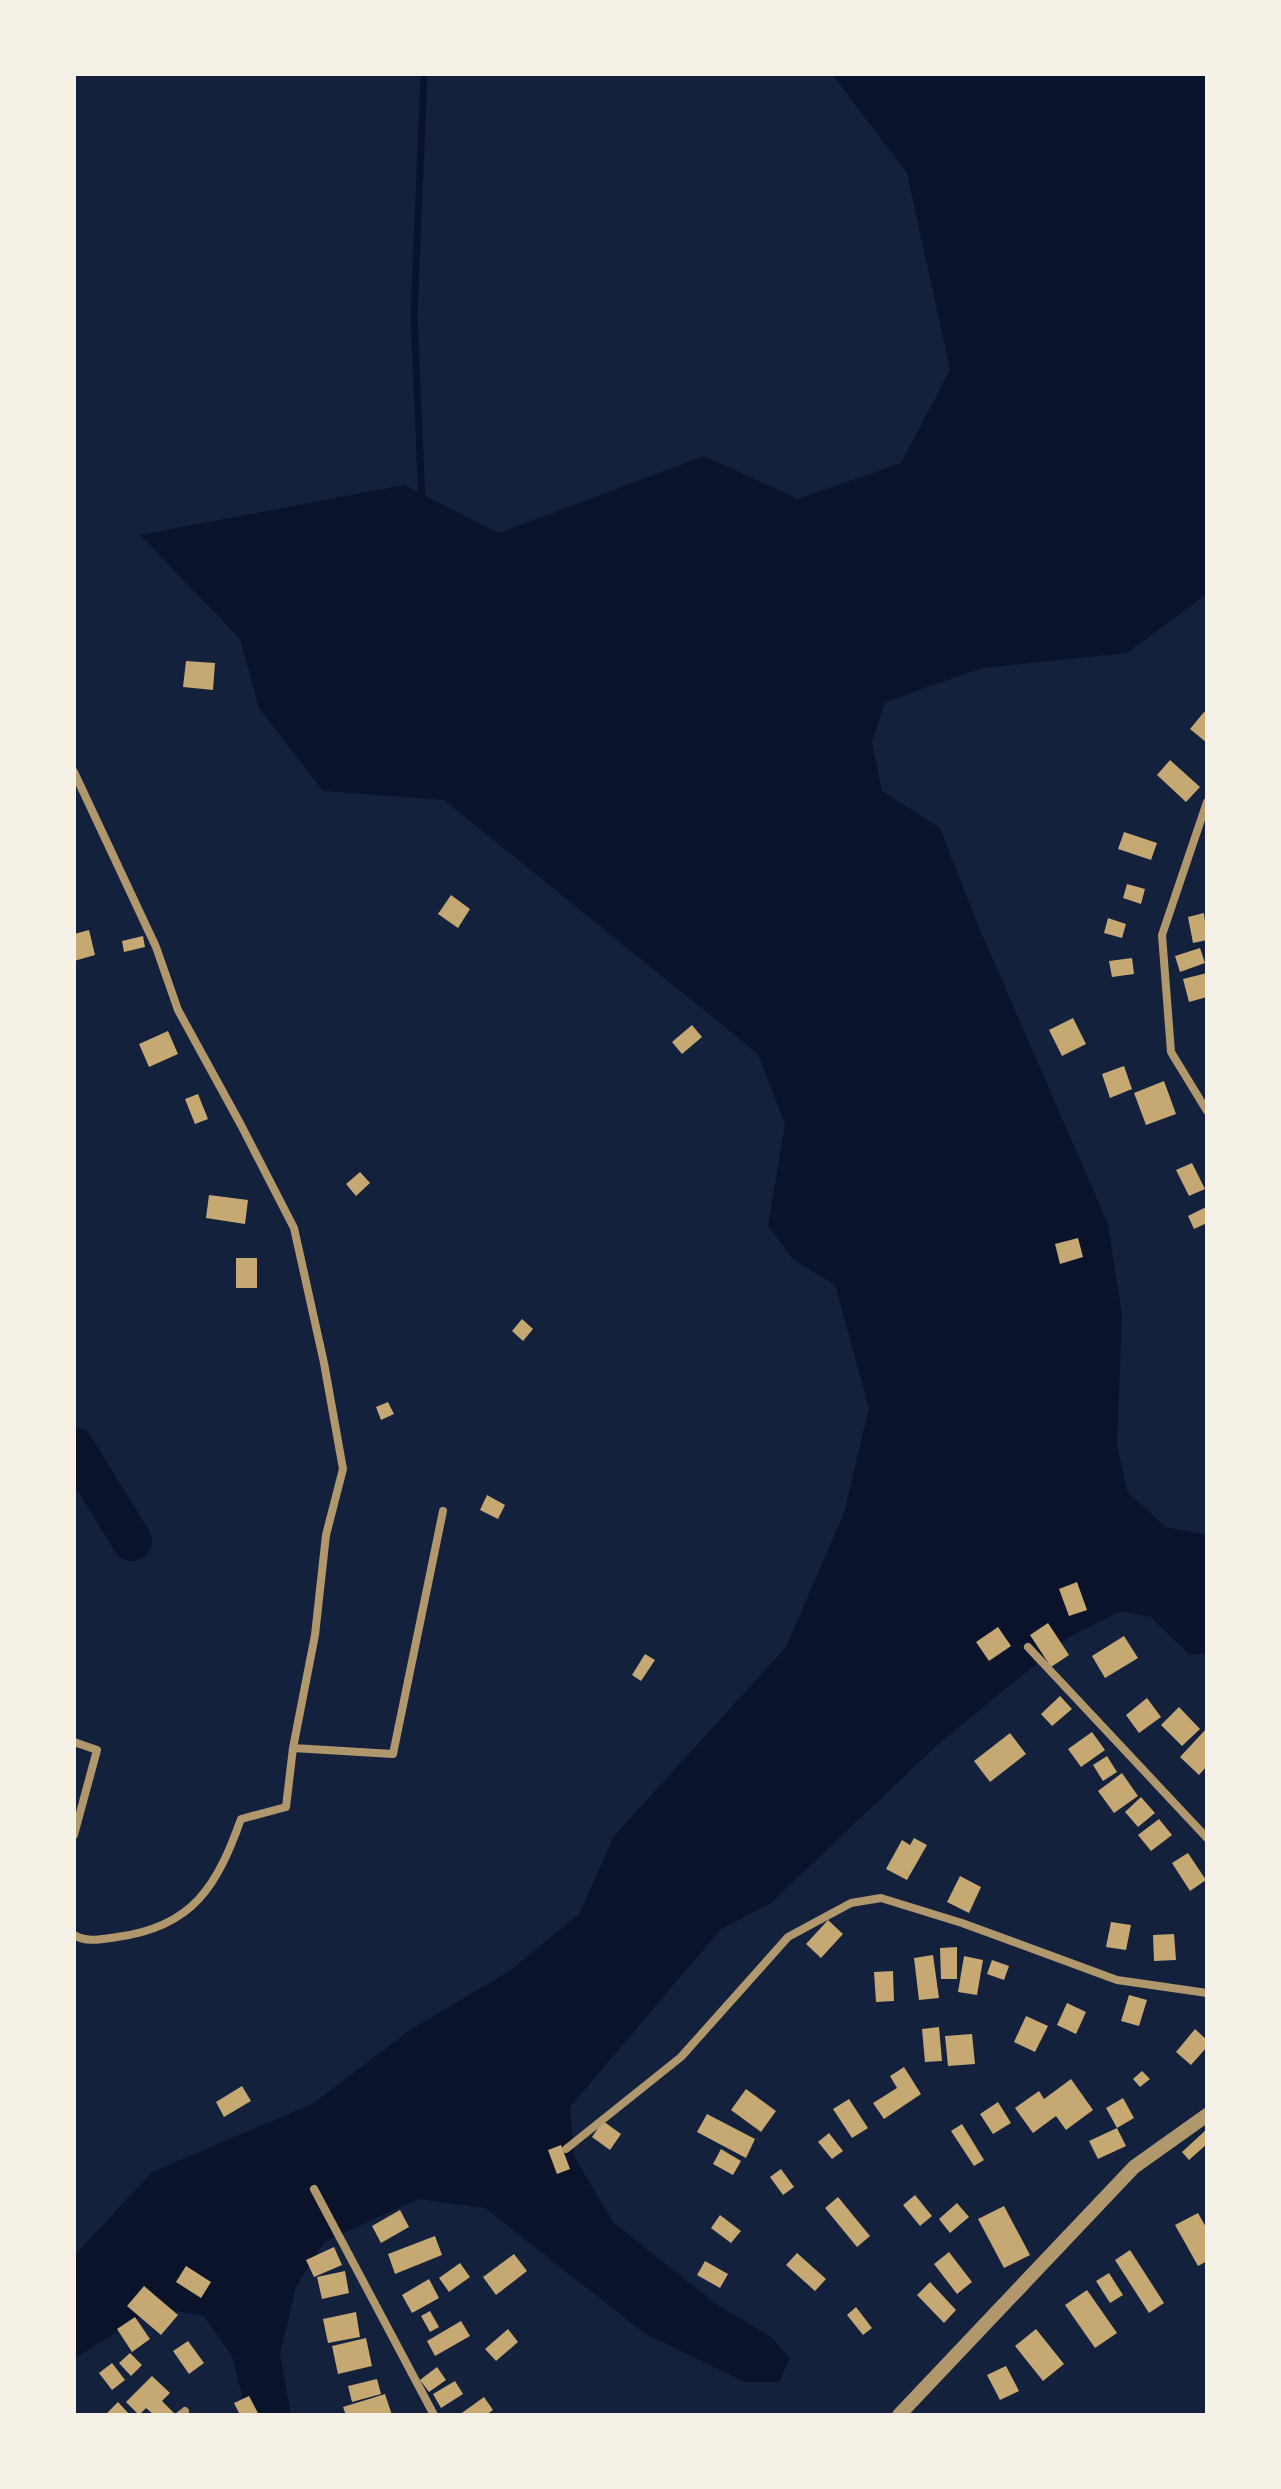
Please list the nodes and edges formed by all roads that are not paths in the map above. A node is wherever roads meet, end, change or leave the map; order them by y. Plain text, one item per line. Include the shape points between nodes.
1 (74, 772) edge
2 (1207, 802) edge
3 (1207, 1111) edge
4 (443, 1511) dead end
5 (1028, 1647) dead end
6 (74, 1742) edge
7 (293, 1748) junction
8 (74, 1829) edge
9 (1207, 1838) edge
10 (74, 1935) edge
11 (1207, 1993) edge
12 (1207, 2115) edge
13 (566, 2149) dead end
14 (314, 2189) dead end
15 (434, 2415) edge
16 (899, 2415) edge

1 - 7 street via 156,947 178,1010 294,1228 343,1469 326,1535 315,1635
2 - 3 street via 1162,935 1171,1052
4 - 7 street via 393,1754
5 - 9 street
6 - 8 street via 97,1750
7 - 10 street via 286,1807 241,1819 226,1860 202,1897 171,1921 131,1935 81,1940
11 - 13 street via 1117,1980 881,1898 851,1903 788,1937 681,2057
12 - 16 street via 1134,2167
14 - 15 street

